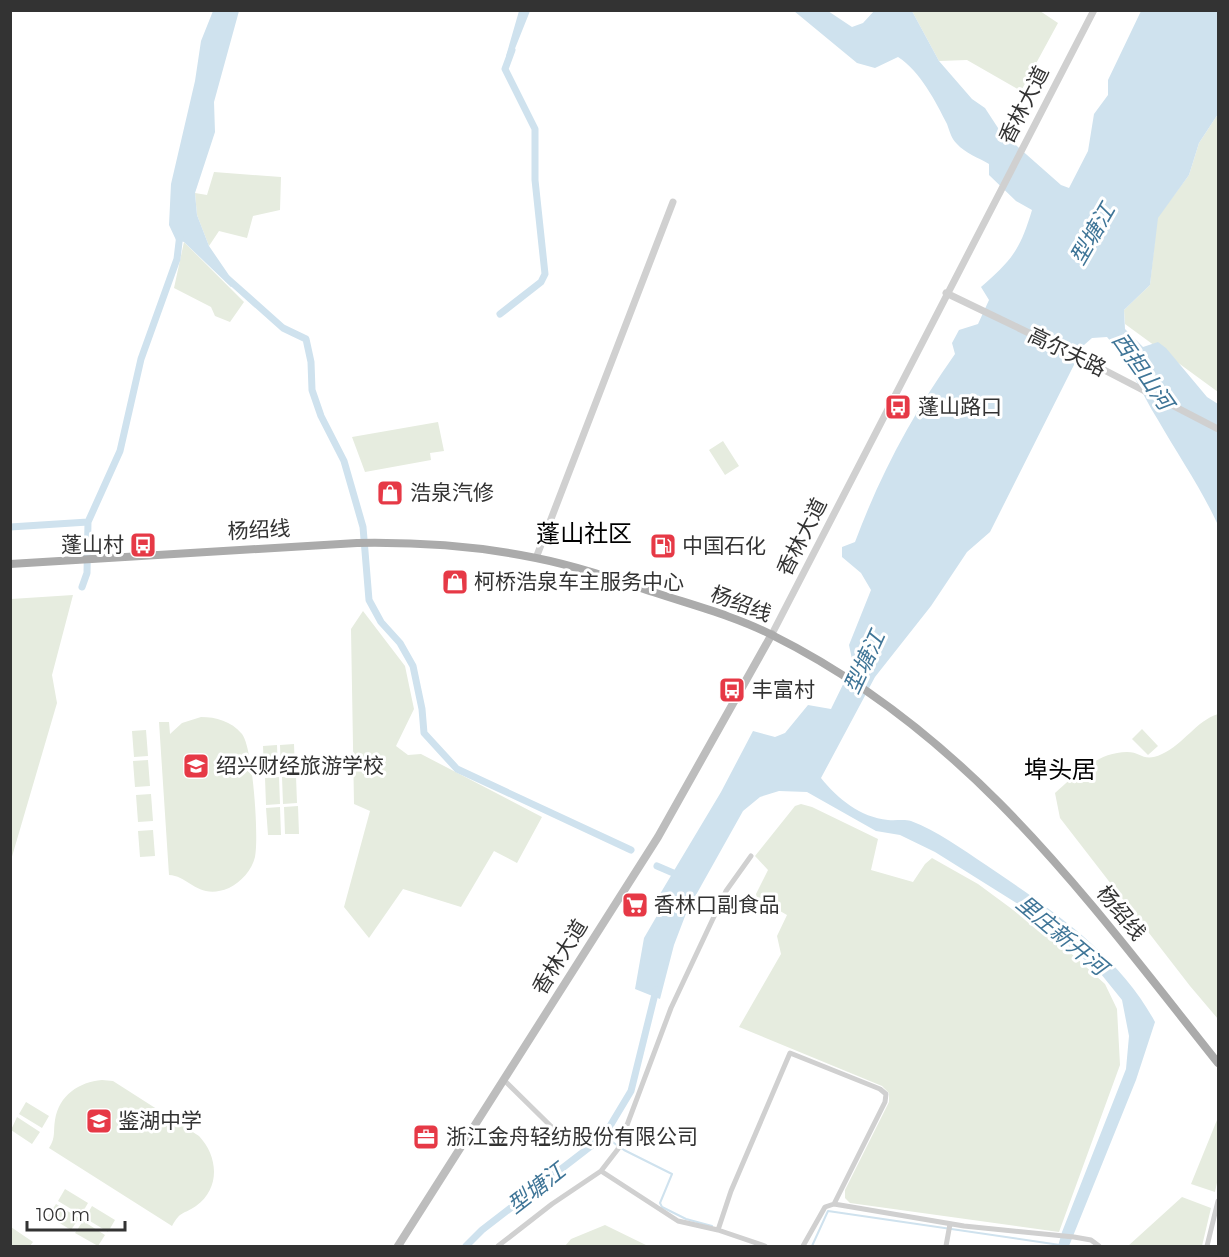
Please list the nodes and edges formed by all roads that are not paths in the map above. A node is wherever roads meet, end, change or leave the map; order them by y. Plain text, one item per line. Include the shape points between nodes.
1 (1094, 10) edge
2 (673, 202) dead end
3 (946, 293) junction
4 (1218, 429) edge
5 (536, 558) junction
6 (10, 564) edge
7 (772, 634) junction
8 (751, 856) dead end
9 (1218, 1063) edge
10 (504, 1080) junction
11 (570, 1145) dead end
12 (601, 1172) junction
13 (1218, 1201) edge
14 (834, 1204) junction
15 (950, 1224) junction
16 (719, 1228) junction
17 (398, 1246) edge
18 (498, 1246) edge
19 (765, 1246) edge
20 (803, 1246) edge
21 (946, 1246) edge
22 (1098, 1246) edge
23 (1207, 1246) edge

1 - 3 street, 香林大道
2 - 5 street
3 - 4 street, 高尔夫路
3 - 7 street, 香林大道
5 - 6 main road, 杨绍线 via 465,548 357,543
5 - 7 main road, 杨绍线 via 592,572
7 - 9 main road, 杨绍线 via 877,697 920,728 976,778 1043,847
7 - 10 main road, 香林大道 via 658,837
8 - 12 street via 726,891 671,1008 619,1147
10 - 11 street
10 - 17 main road, 香林大道
12 - 16 street via 678,1221
12 - 18 street
13 - 23 street
14 - 15 street
14 - 16 street via 886,1094 790,1053
14 - 20 street via 825,1207
15 - 21 street
15 - 22 street via 1074,1237 1091,1240
16 - 19 street

